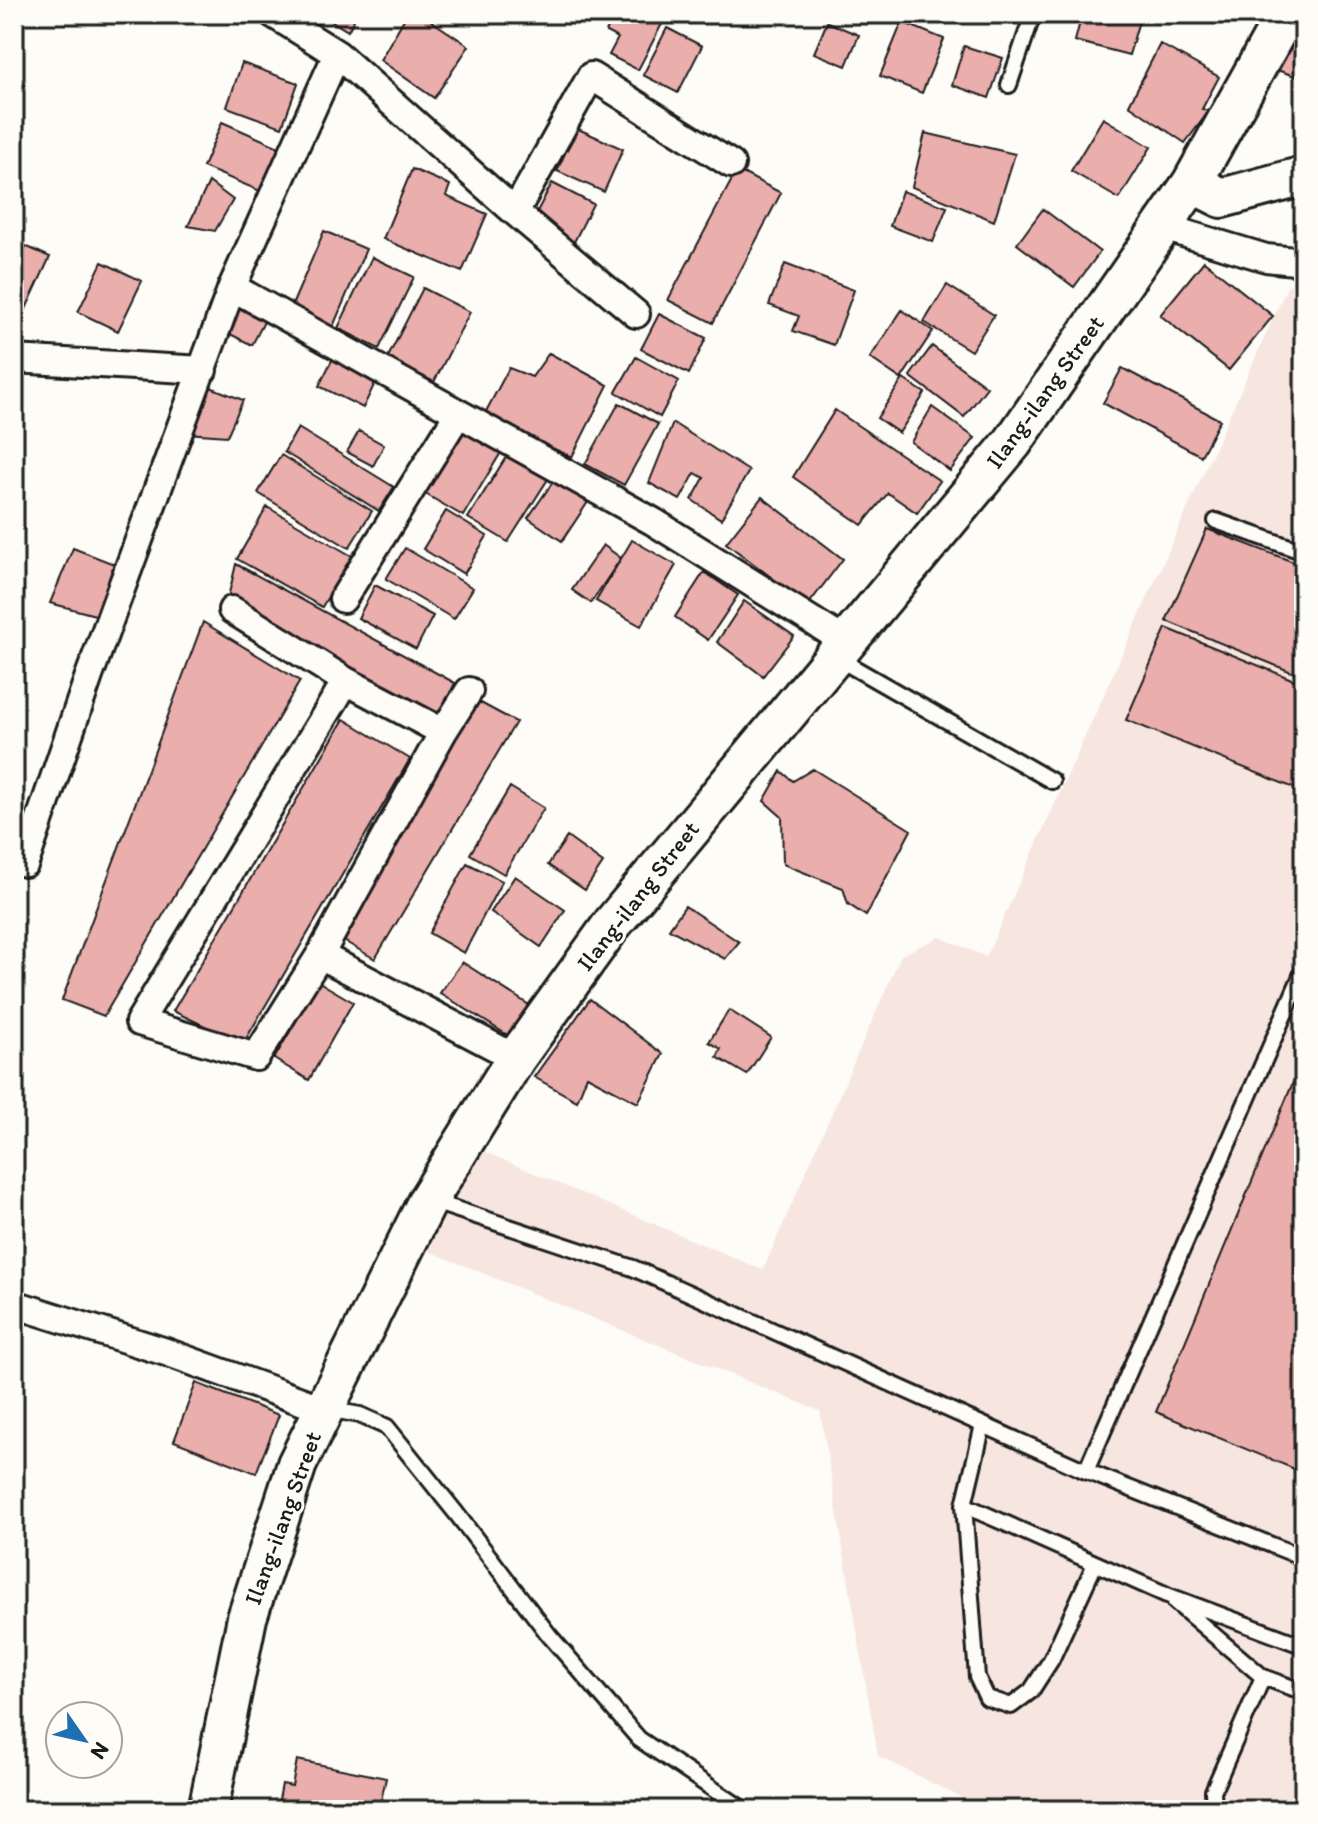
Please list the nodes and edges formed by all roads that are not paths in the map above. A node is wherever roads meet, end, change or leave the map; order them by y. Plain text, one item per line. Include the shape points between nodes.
1 (273, 14) edge
2 (1033, 14) edge
3 (1286, 14) edge
4 (337, 54) junction
5 (1009, 85) dead end
6 (731, 164) dead end
7 (1304, 176) edge
8 (1192, 183) junction
9 (515, 212) junction
10 (1163, 227) junction
11 (1304, 262) edge
12 (232, 287) junction
13 (636, 314) dead end
14 (14, 359) edge
15 (203, 370) junction
16 (458, 414) junction
17 (1216, 521) dead end
18 (1304, 552) edge
19 (343, 599) dead end
20 (232, 610) dead end
21 (840, 649) junction
22 (346, 681) junction
23 (469, 691) dead end
24 (443, 732) junction
25 (1052, 781) dead end
26 (25, 863) dead end
27 (320, 955) junction
28 (1304, 969) edge
29 (516, 1058) junction
30 (428, 1200) junction
31 (14, 1304) edge
32 (323, 1409) junction
33 (983, 1425) junction
34 (1086, 1471) junction
35 (964, 1505) junction
36 (1304, 1558) edge
37 (1095, 1564) junction
38 (1167, 1595) junction
39 (1304, 1646) edge
40 (1263, 1677) junction
41 (1304, 1692) edge
42 (208, 1810) edge
43 (744, 1810) edge
44 (1214, 1810) edge

1 - 4 street
2 - 5 lane
3 - 8 street, Ilang-ilang Street
4 - 9 street
4 - 12 street
6 - 9 street via 591,76
7 - 8 street via 1222,198
8 - 10 street, Ilang-ilang Street
9 - 13 street
10 - 11 street via 1266,258
10 - 21 street, Ilang-ilang Street via 1013,442
12 - 15 street
12 - 16 street
14 - 15 street
15 - 26 street
16 - 19 street
16 - 21 street via 654,522
17 - 18 lane
20 - 22 street
21 - 25 lane
21 - 29 street, Ilang-ilang Street via 613,923
22 - 24 street
22 - 27 street via 139,1022 256,1057
23 - 24 street
24 - 27 street
27 - 29 street
28 - 34 lane
29 - 30 street, Ilang-ilang Street
30 - 32 street, Ilang-ilang Street
30 - 33 lane via 633,1268
31 - 32 street
32 - 42 street, Ilang-ilang Street via 297,1464 247,1618
32 - 43 lane via 360,1415 387,1427 549,1635 639,1739
33 - 34 lane
33 - 35 lane
34 - 36 lane
35 - 37 lane
35 - 37 lane via 977,1677 987,1698 1011,1706 1031,1691
37 - 38 lane
38 - 39 lane
38 - 40 lane
40 - 41 lane
40 - 44 lane via 1213,1791

